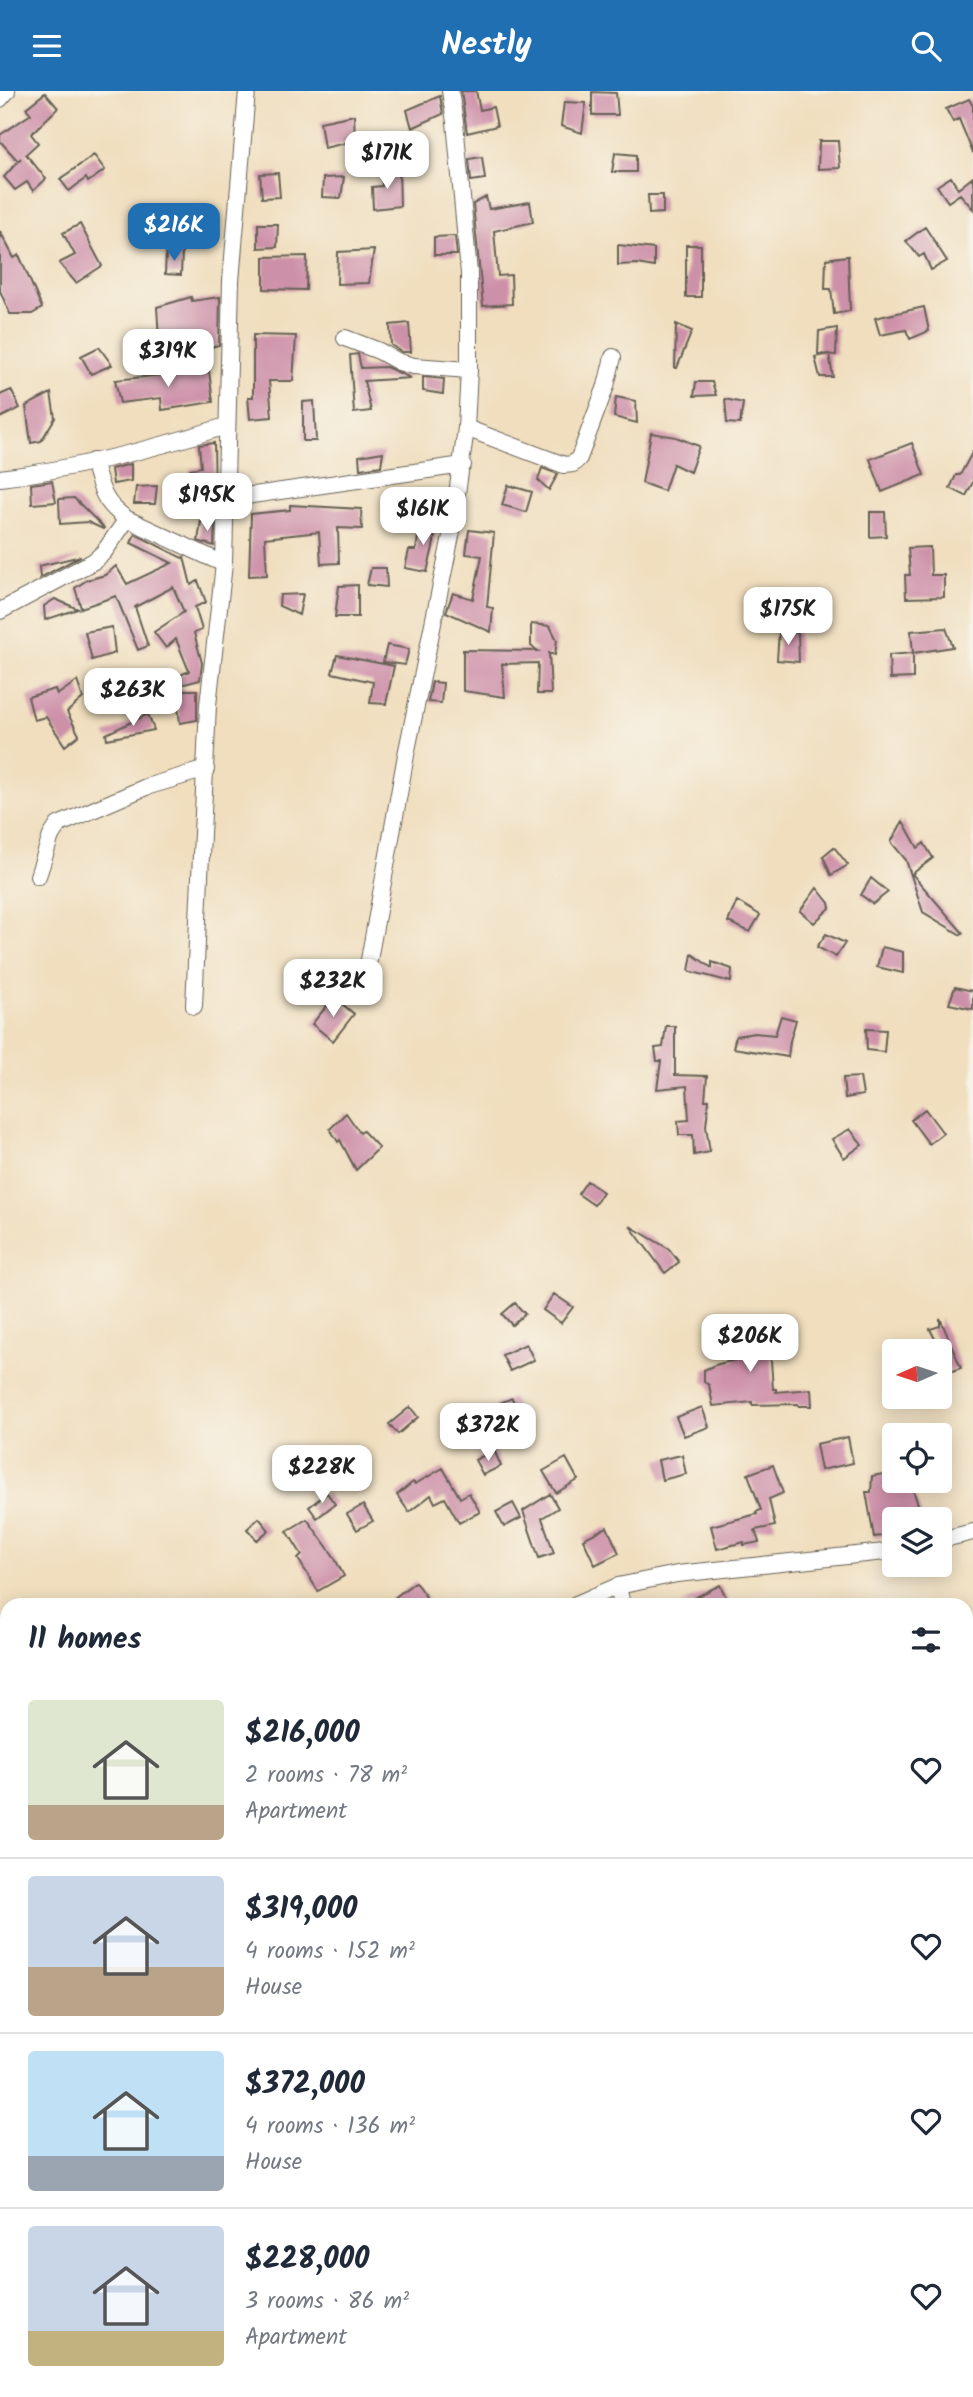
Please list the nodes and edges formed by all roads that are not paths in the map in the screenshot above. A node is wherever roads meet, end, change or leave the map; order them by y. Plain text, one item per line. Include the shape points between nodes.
1 (8, 91) edge
2 (247, 91) edge
3 (450, 91) edge
4 (0, 99) edge
5 (345, 338) dead end
6 (613, 356) dead end
7 (469, 370) junction
8 (226, 426) junction
9 (466, 428) junction
10 (93, 461) junction
11 (463, 465) junction
12 (0, 478) edge
13 (225, 499) junction
14 (127, 519) junction
15 (224, 563) junction
16 (0, 611) edge
17 (206, 769) junction
18 (38, 876) dead end
19 (369, 960) dead end
20 (194, 1006) dead end
21 (973, 1532) edge
22 (952, 1537) edge
23 (882, 1552) edge
24 (618, 1586) junction
25 (590, 1598) edge
26 (621, 1598) edge

1 - 4 street
2 - 8 street via 231,281
3 - 7 street via 469,273
5 - 7 street via 414,366
6 - 9 street via 606,386 573,464 564,465
7 - 9 street
8 - 10 street
8 - 13 street
9 - 11 street
10 - 12 street
10 - 14 street via 104,497
11 - 13 street
11 - 19 street
13 - 15 street
14 - 15 street
14 - 16 street via 94,561
15 - 17 street via 208,705
17 - 18 street via 146,787 58,825
17 - 20 street
21 - 22 street
23 - 24 street via 677,1574
24 - 25 street
24 - 26 street

